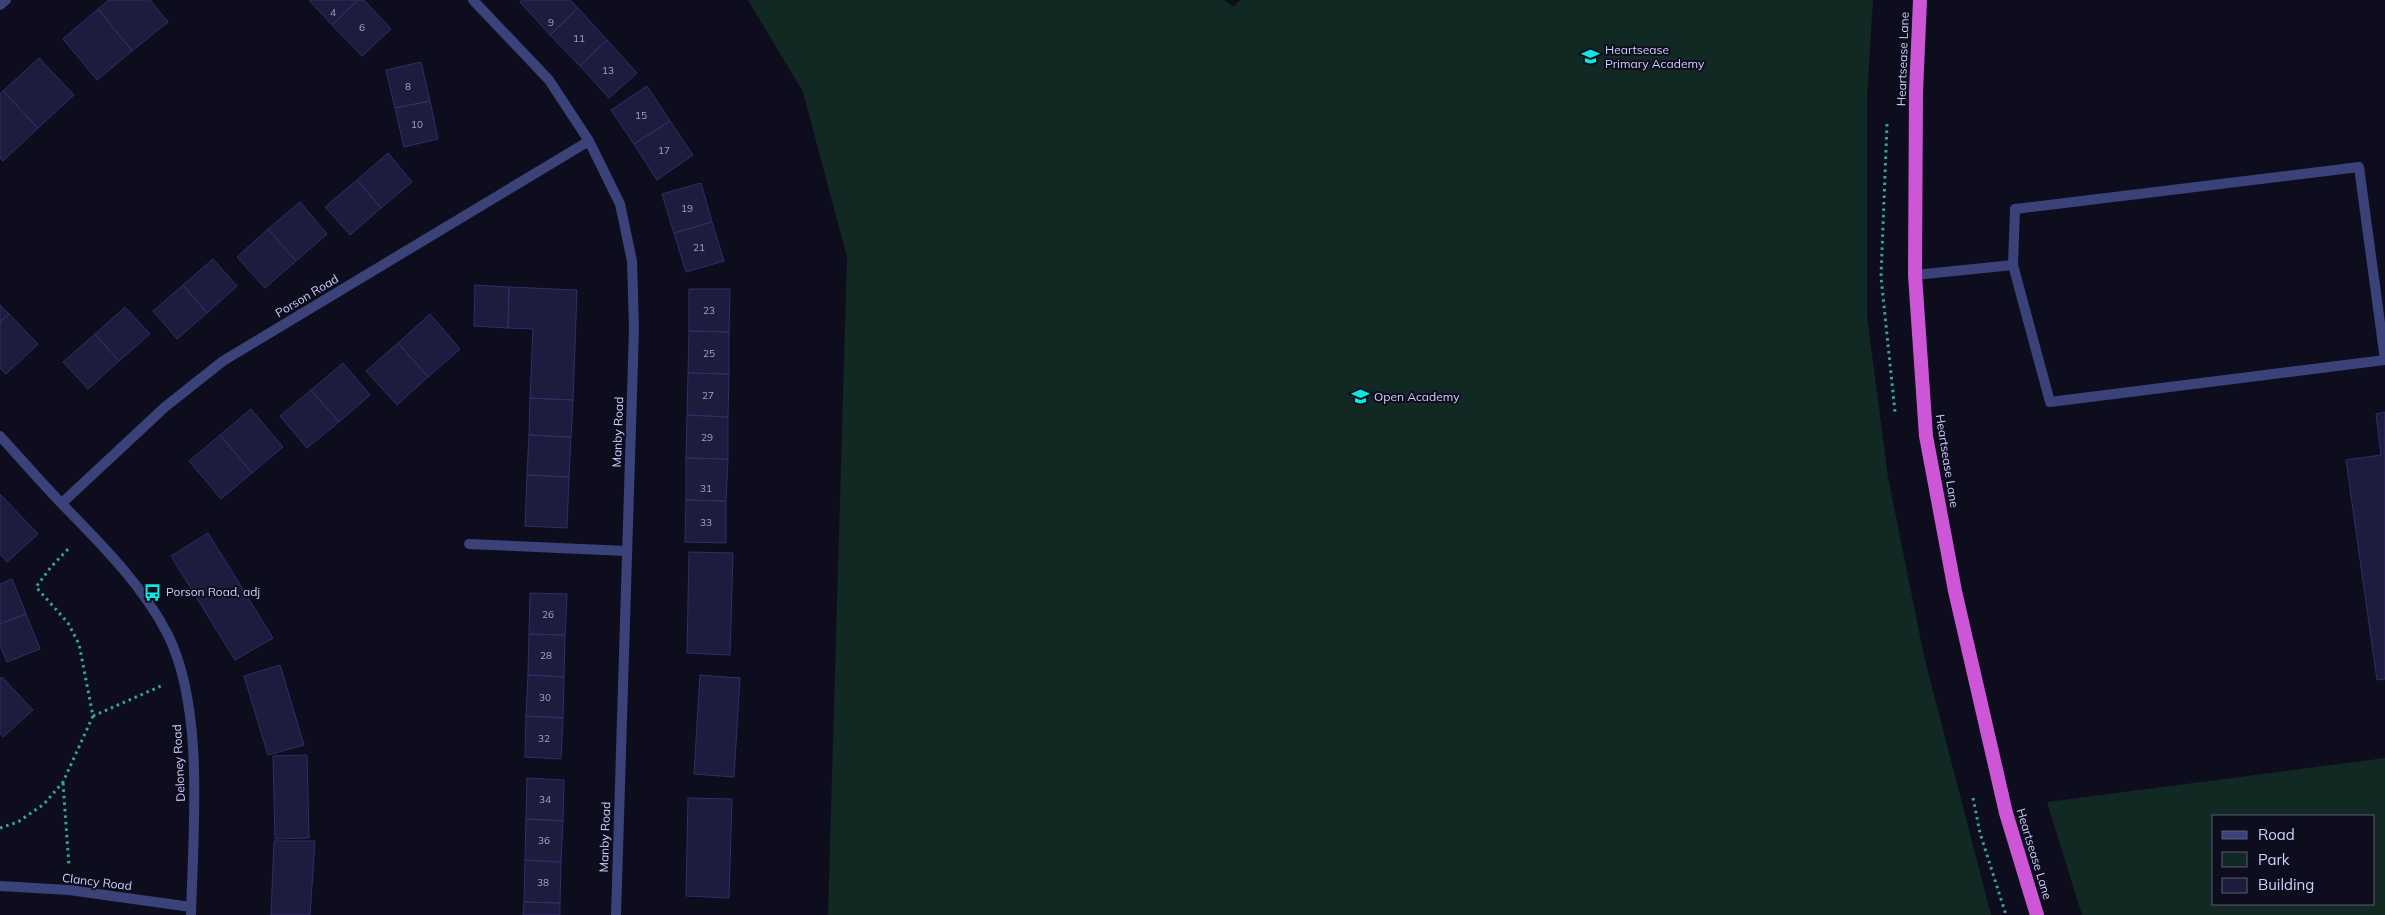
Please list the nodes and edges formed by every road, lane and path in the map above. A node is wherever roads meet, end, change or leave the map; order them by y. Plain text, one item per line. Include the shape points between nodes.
1 (6, 0) edge
2 (473, 0) edge
3 (1920, 0) edge
4 (0, 5) edge
5 (588, 142) junction
6 (2013, 265) junction
7 (1915, 275) junction
8 (0, 436) edge
9 (62, 503) junction
10 (87, 529) junction
11 (469, 544) dead end
12 (626, 551) junction
13 (182, 676) junction
14 (92, 716) junction
15 (63, 782) junction
16 (0, 828) edge
17 (1980, 833) dead end
18 (0, 886) edge
19 (69, 890) junction
20 (191, 911) edge
21 (616, 915) edge
22 (2006, 915) edge
23 (2037, 915) edge

1 - 4 street
2 - 5 street, Manby Road via 549,80
3 - 7 highway, Heartsease Lane
5 - 9 street, Porson Road via 223,361 165,407
5 - 12 street, Manby Road via 620,204 632,261 634,328
6 - 6 street via 2015,209 2359,167 2384,360 2050,402
6 - 7 street
7 - 23 highway, Heartsease Lane via 1926,436 1953,582 2006,813
8 - 9 street, Deloney Road
9 - 10 street, Deloney Road
10 - 13 street, Deloney Road via 141,590 168,635
10 - 14 path via 50,567 36,587 68,623 79,644
11 - 12 street
12 - 21 street, Manby Road
13 - 14 path
13 - 20 street, Deloney Road via 192,737
14 - 15 path
15 - 16 path via 44,804 18,822
15 - 19 path
17 - 22 path
18 - 19 street, Clancy Road
19 - 20 street, Clancy Road

